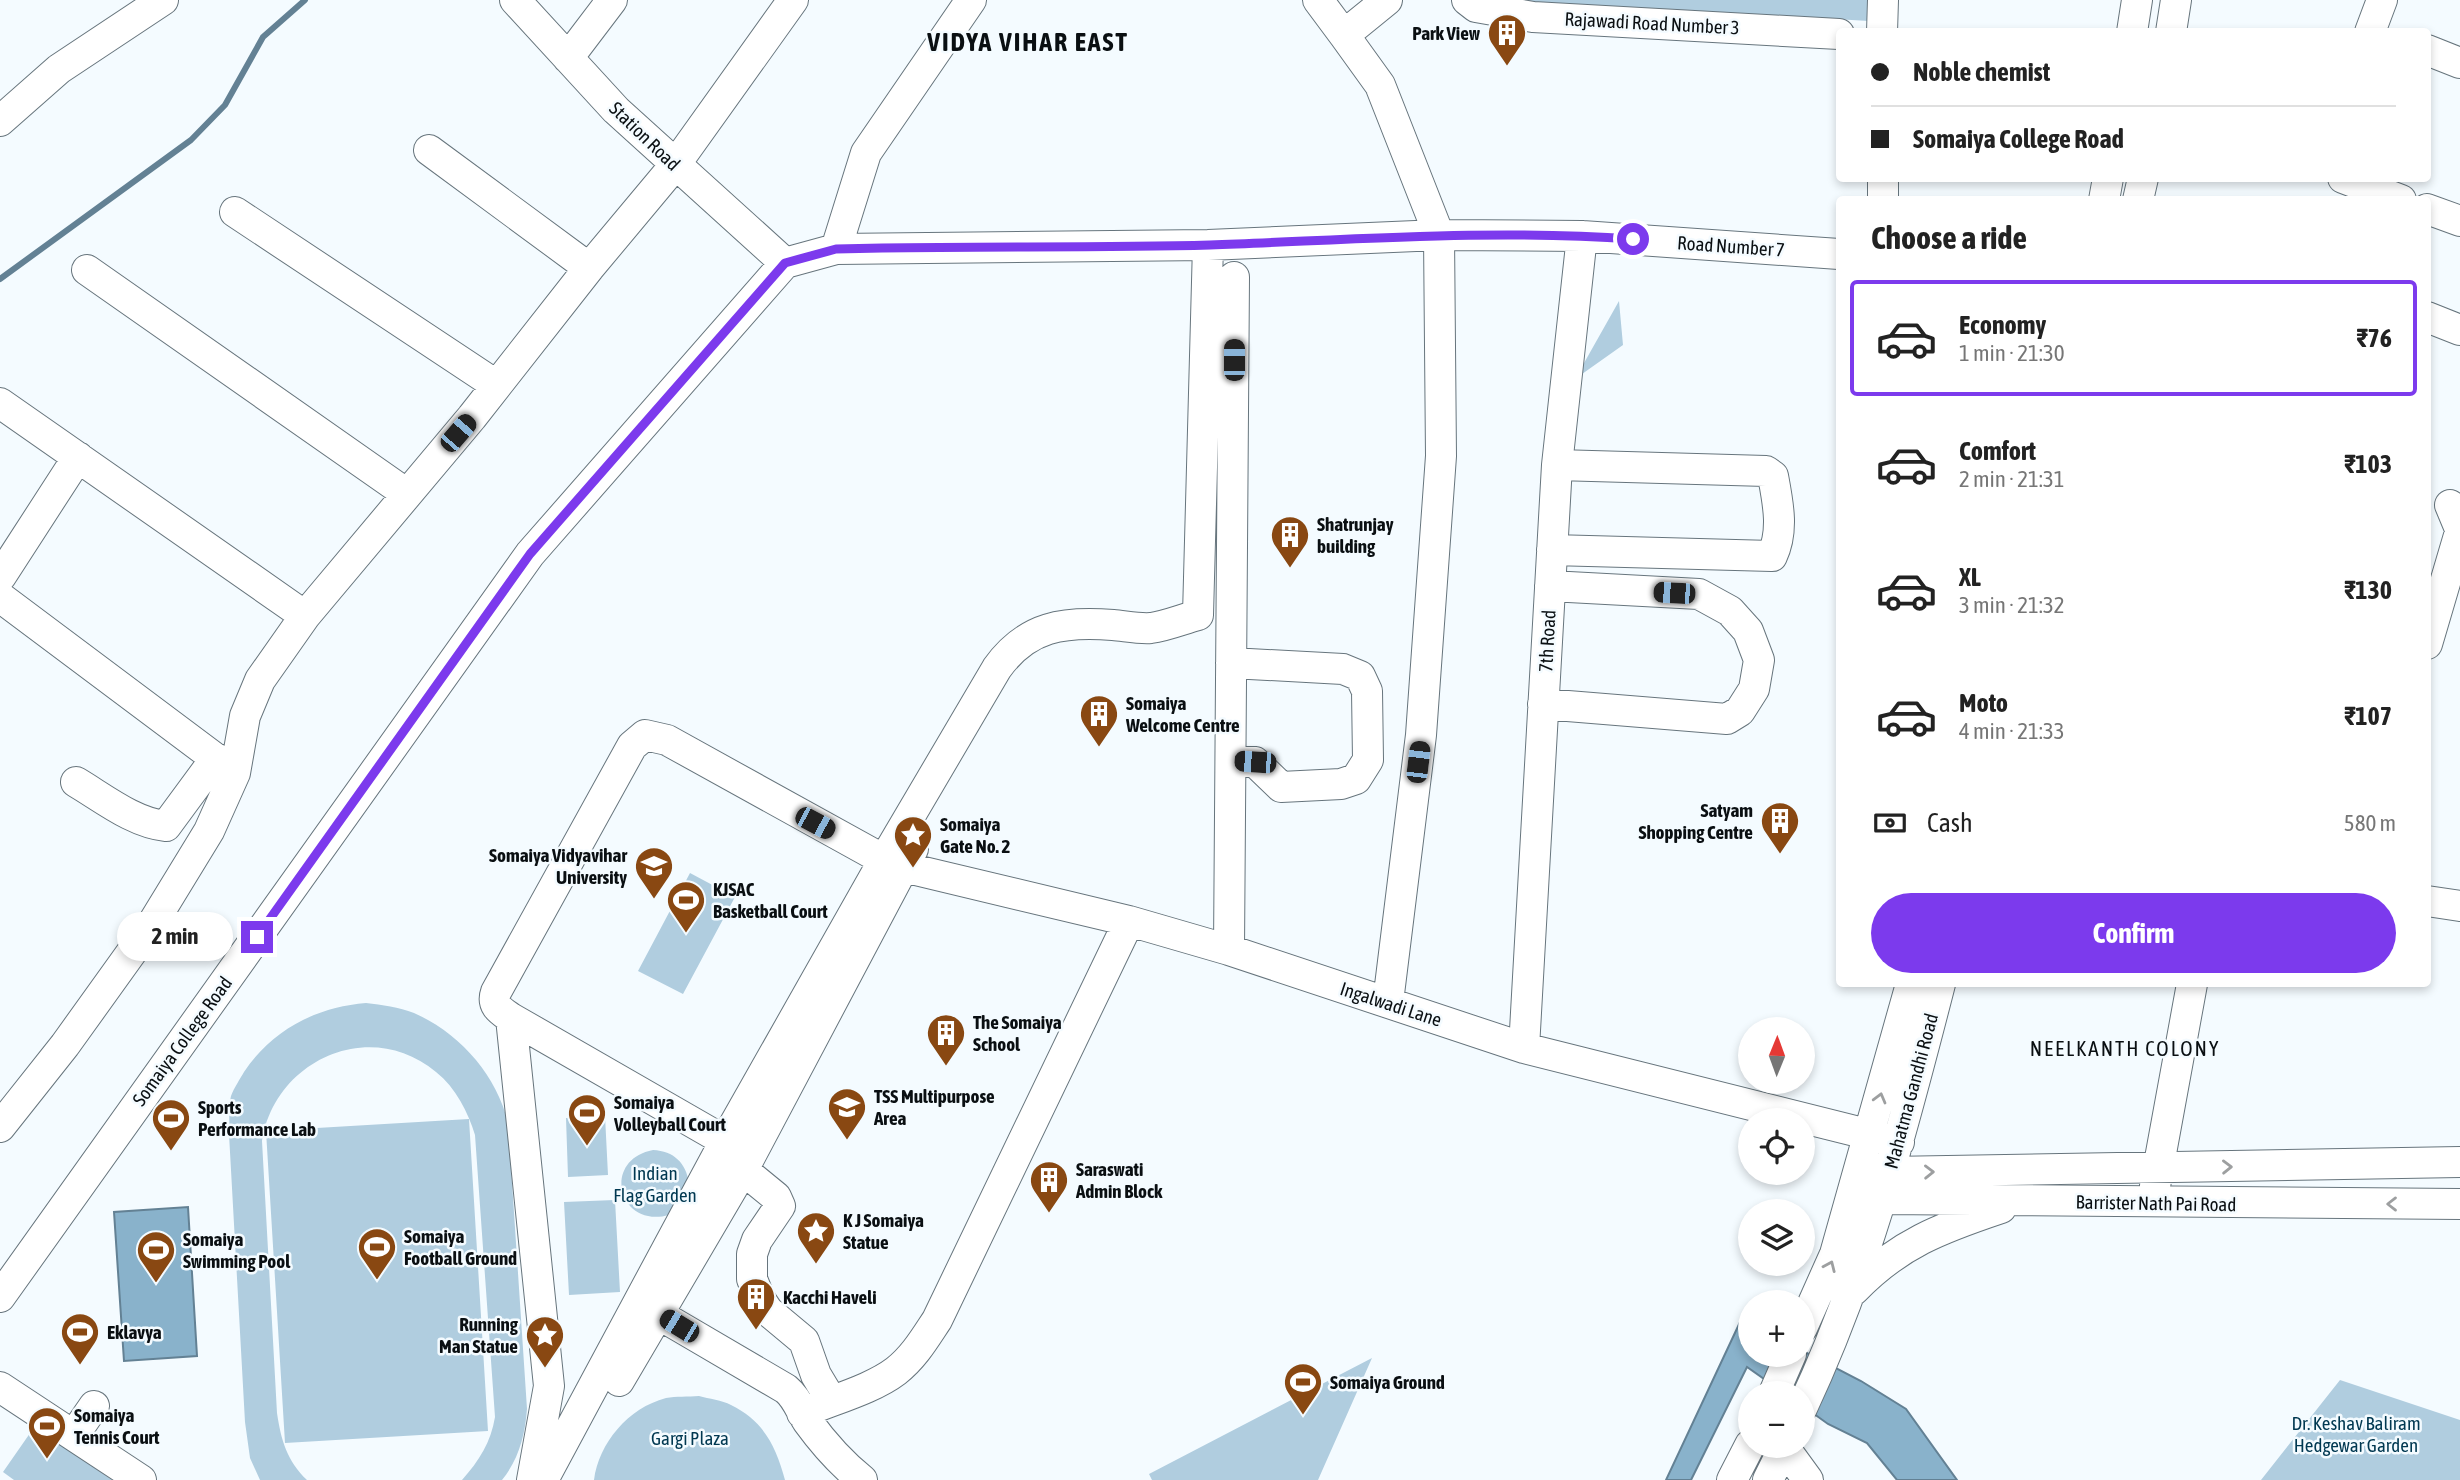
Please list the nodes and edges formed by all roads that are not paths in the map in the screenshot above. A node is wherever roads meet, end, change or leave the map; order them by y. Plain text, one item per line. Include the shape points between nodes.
1 (163, 0) edge
2 (515, 0) edge
3 (612, 0) edge
4 (793, 0) edge
5 (971, 0) edge
6 (1318, 0) edge
7 (1387, 0) edge
8 (1467, 0) edge
9 (1884, 0) edge
10 (2137, 0) edge
11 (2176, 0) edge
12 (2382, 0) edge
13 (1882, 28) edge
14 (2133, 28) edge
15 (2172, 28) edge
16 (2374, 28) edge
17 (1836, 34) edge
18 (1344, 35) junction
19 (2431, 52) edge
20 (568, 58) junction
21 (2460, 63) edge
22 (0, 121) edge
23 (429, 150) dead end
24 (675, 165) junction
25 (2354, 182) edge
26 (2390, 196) edge
27 (2431, 210) edge
28 (235, 212) dead end
29 (2460, 221) edge
30 (1439, 235) junction
31 (1582, 236) junction
32 (1208, 245) junction
33 (836, 249) junction
34 (1836, 254) edge
35 (785, 263) junction
36 (589, 268) junction
37 (87, 270) dead end
38 (1234, 277) dead end
39 (2431, 319) edge
40 (2460, 330) edge
41 (496, 385) junction
42 (1, 403) edge
43 (78, 457) junction
44 (1556, 465) junction
45 (407, 494) junction
46 (2451, 513) edge
47 (1552, 551) junction
48 (1, 576) edge
49 (1550, 586) junction
50 (0, 597) edge
51 (306, 616) junction
52 (2431, 622) edge
53 (1231, 663) junction
54 (1543, 704) junction
55 (1231, 760) junction
56 (225, 766) junction
57 (76, 782) dead end
58 (900, 865) junction
59 (2431, 902) edge
60 (2460, 906) edge
61 (1129, 921) junction
62 (1229, 950) junction
63 (1910, 987) edge
64 (1939, 987) edge
65 (2191, 987) edge
66 (1388, 1002) junction
67 (511, 1017) junction
68 (1524, 1048) junction
69 (0, 1127) edge
70 (1870, 1135) junction
71 (725, 1141) junction
72 (1899, 1142) junction
73 (2460, 1163) edge
74 (2158, 1168) junction
75 (743, 1170) junction
76 (1859, 1175) junction
77 (1886, 1185) junction
78 (2021, 1201) junction
79 (2460, 1204) edge
80 (2151, 1206) junction
81 (1850, 1294) junction
82 (0, 1297) edge
83 (1815, 1299) edge
84 (658, 1314) junction
85 (607, 1364) junction
86 (1815, 1381) edge
87 (549, 1385) junction
88 (0, 1387) edge
89 (831, 1400) junction
90 (94, 1406) dead end
91 (802, 1413) junction
92 (74, 1435) junction
93 (1743, 1458) edge
94 (1778, 1458) edge
95 (1792, 1458) edge
96 (141, 1480) edge
97 (532, 1480) edge
98 (543, 1480) edge
99 (563, 1480) edge
100 (863, 1480) edge
101 (1732, 1480) edge
102 (1768, 1480) edge
103 (1808, 1480) edge

1 - 22 street via 59,69
2 - 20 street, Station Road
3 - 20 street
4 - 24 street
5 - 33 street via 866,153
6 - 18 street
7 - 18 street
8 - 17 street, Rajawadi Road Number 3 via 1476,7 1533,17
9 - 13 street
10 - 14 street
11 - 15 street
12 - 16 street
18 - 30 street via 1380,85
19 - 21 street
20 - 24 street, Station Road
23 - 36 street
24 - 35 street, Station Road
24 - 36 street
25 - 26 street
27 - 29 street
28 - 41 street
30 - 31 street, Road Number 7
30 - 32 street, Road Number 7
30 - 66 street via 1441,456 1421,736
31 - 34 street, Road Number 7
31 - 44 street, 7th Road
32 - 33 street, Road Number 7
32 - 58 street via 1198,615 1151,628 1063,625 1028,636 1009,651
33 - 35 street, Road Number 7
35 - 82 street, Somaiya College Road via 530,554
36 - 41 street
37 - 45 street
38 - 53 street
39 - 40 street
41 - 45 street
42 - 43 street
43 - 48 street
43 - 51 street
44 - 47 street, 7th Road
44 - 47 street via 1766,471 1773,476 1779,509 1772,556
45 - 51 street
46 - 52 street
47 - 49 street, 7th Road
49 - 54 street, 7th Road
49 - 54 street via 1699,594 1730,611 1748,631 1759,660 1754,689 1740,711 1727,719
50 - 56 street
51 - 56 street via 260,680
53 - 55 street
53 - 55 street via 1343,669 1360,676 1367,691 1368,760 1356,779 1342,784 1281,787 1255,762
54 - 68 street, 7th Road
55 - 62 street
56 - 57 street via 166,825 141,820
56 - 69 street via 209,831 155,921
58 - 61 street, Ingalwadi Lane
58 - 67 street, Ingalwadi Lane via 667,740 645,735 632,746 496,992 496,1006
58 - 71 street
58 - 75 street
59 - 60 street
61 - 62 street, Ingalwadi Lane
61 - 89 street via 937,1320 895,1372
62 - 66 street, Ingalwadi Lane
70 -> 63 street, Mahatma Gandhi Road
64 - 72 street, Mahatma Gandhi Road
65 - 74 street
66 - 68 street, Ingalwadi Lane
67 - 71 street
67 - 87 street
68 - 70 street, Ingalwadi Lane
70 - 72 street, Ingalwadi Lane
70 - 76 street, Mahatma Gandhi Road
71 - 85 street
72 - 77 street, Mahatma Gandhi Road
74 -> 73 street
77 -> 74 street
74 - 80 street
75 - 84 street
75 - 89 street via 776,1197 780,1206 762,1229 752,1254 755,1288 776,1320 804,1341
76 - 77 street, Barrister Nath Pai Road
83 -> 76 street, Mahatma Gandhi Road via 1835,1254
77 - 78 street, Barrister Nath Pai Road
77 - 81 street, Mahatma Gandhi Road
78 - 80 street, Barrister Nath Pai Road
78 - 81 street via 1913,1242 1875,1268
79 -> 80 street, Barrister Nath Pai Road
81 - 86 street, Mahatma Gandhi Road
84 - 91 street via 786,1389
84 - 99 street
85 - 87 street via 593,1358 577,1384
85 - 98 street
87 - 97 street
88 - 92 street
89 - 91 street
90 - 92 street
91 - 100 street via 834,1455
92 - 96 street
93 - 101 street
94 - 102 street
95 - 103 street

